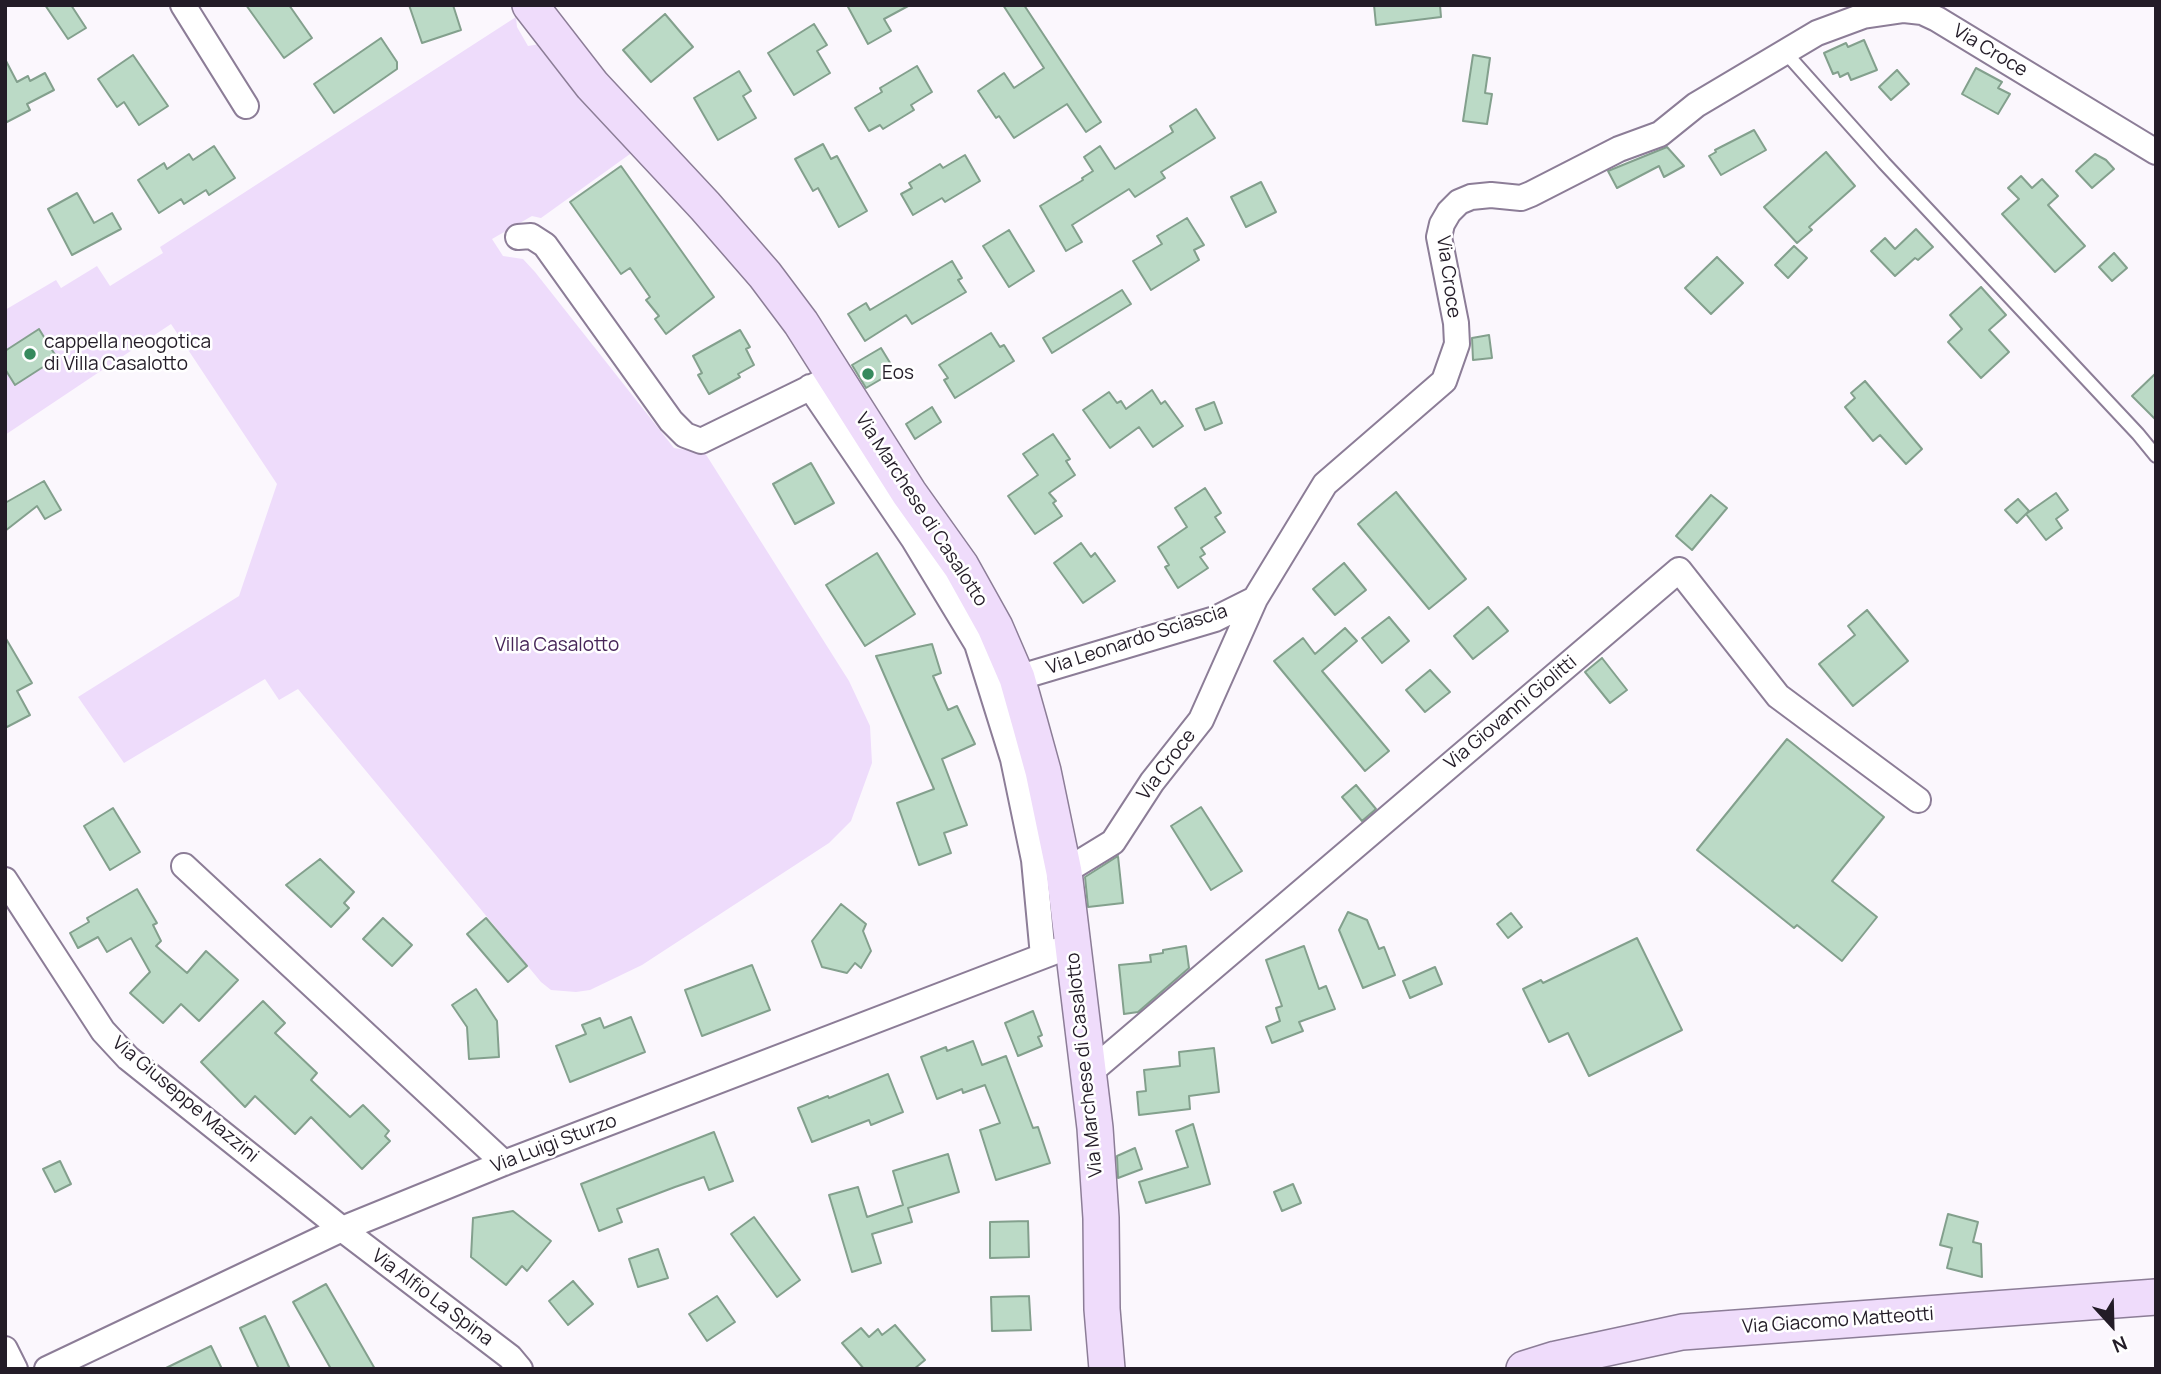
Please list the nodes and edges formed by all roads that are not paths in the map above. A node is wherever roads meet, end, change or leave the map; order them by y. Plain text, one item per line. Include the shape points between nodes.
1 (183, 5) edge
2 (530, 5) edge
3 (1785, 52) junction
4 (246, 106) dead end
5 (2156, 152) edge
6 (518, 237) dead end
7 (822, 382) junction
8 (2156, 456) edge
9 (1255, 598) junction
10 (1017, 678) junction
11 (1918, 800) dead end
12 (184, 866) dead end
13 (1064, 872) junction
14 (5, 880) edge
15 (1058, 951) junction
16 (1088, 1074) junction
17 (504, 1163) junction
18 (342, 1229) junction
19 (2156, 1297) edge
20 (5, 1349) edge
21 (15, 1369) edge
22 (47, 1369) edge
23 (520, 1369) edge
24 (1107, 1369) edge
25 (1524, 1369) edge

1 - 4 street
2 - 7 street, Via Marchese di Casalotto via 592,85 765,275 801,323
3 - 5 street, Via Croce via 1817,33 1863,16 1922,12
3 - 8 lane
3 - 9 street, Via Croce via 1696,105 1660,134 1619,149 1521,198 1471,197 1449,212 1439,237 1457,344 1444,380 1325,484
6 - 7 street via 531,236 545,245 685,435 701,441
7 - 10 street, Via Marchese di Casalotto via 961,566
7 - 15 street via 977,645 1013,759
9 - 10 street, Via Leonardo Sciascia via 1215,619
9 - 13 street, Via Croce via 1202,720 1152,782 1113,842
10 - 13 street, Via Marchese di Casalotto
11 - 16 street, Via Giovanni Giolitti via 1778,696 1679,570
12 - 17 street
13 - 15 street, Via Marchese di Casalotto
14 - 18 street, Via Giuseppe Mazzini via 103,1031 128,1058
15 - 16 street, Via Marchese di Casalotto
15 - 17 street, Via Luigi Sturzo
16 - 24 street, Via Marchese di Casalotto via 1101,1218
17 - 18 street, Via Luigi Sturzo
18 - 22 street, Via Luigi Sturzo
18 - 23 street, Via Alfio La Spina
19 - 25 street, Via Giacomo Matteotti via 1682,1332
20 - 21 street

